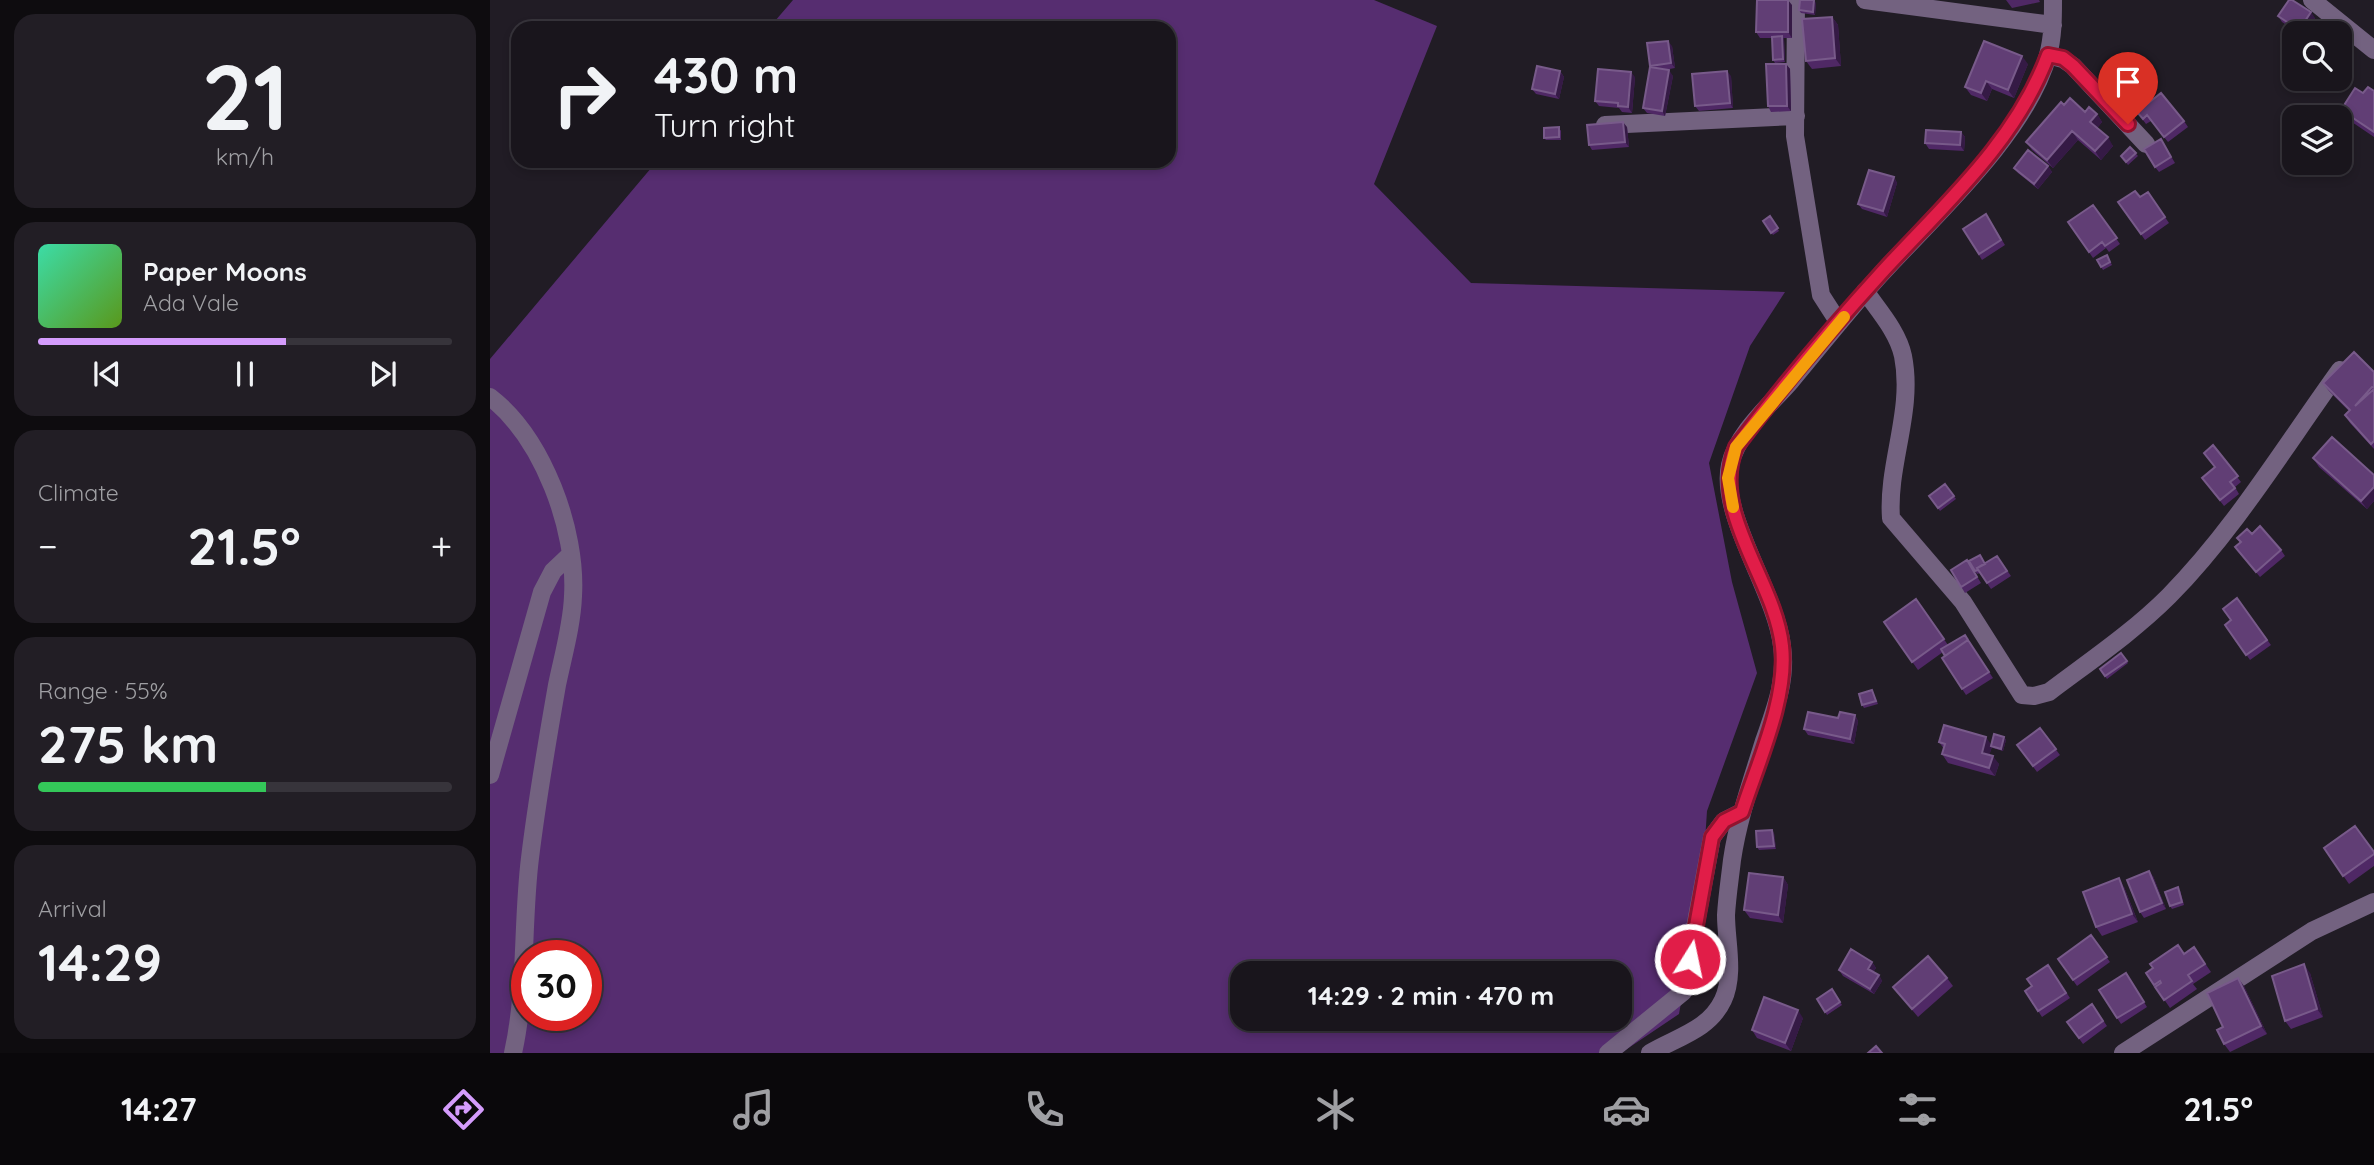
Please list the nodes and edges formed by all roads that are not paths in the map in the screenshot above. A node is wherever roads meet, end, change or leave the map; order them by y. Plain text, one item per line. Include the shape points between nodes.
1 (1796, 0) edge
2 (1865, 0) edge
3 (2053, 0) edge
4 (2312, 0) edge
5 (2053, 25) junction
6 (2374, 50) edge
7 (2048, 55) junction
8 (1796, 116) junction
9 (1605, 125) edge
10 (2146, 144) edge
11 (1865, 291) junction
12 (1839, 323) junction
13 (2343, 366) edge
14 (490, 397) edge
15 (571, 554) junction
16 (490, 775) edge
17 (1742, 812) junction
18 (2374, 902) edge
19 (513, 1053) edge
20 (1608, 1053) edge
21 (1650, 1053) edge
22 (2123, 1053) edge

1 - 8 street
2 - 5 street
3 - 5 street
4 - 6 street
5 - 7 street
7 - 10 street via 2073,66
7 - 11 street via 2038,83 1996,149
8 - 9 street
8 - 12 street via 1795,136 1821,295
11 - 12 street
11 - 13 street via 1903,355 1906,395 1891,518 1963,602 2022,695 2049,692 2169,595 2225,528
12 - 17 street via 1746,433 1730,462 1729,495 1775,617 1784,670 1780,696
14 - 15 street via 529,441 555,489
15 - 16 street via 542,592
15 - 19 street via 573,596 540,777 523,913 519,1025
17 - 20 street via 1724,821 1712,837 1683,992
17 - 21 street via 1726,914 1729,984 1725,997 1700,1027
18 - 22 street via 2312,931

